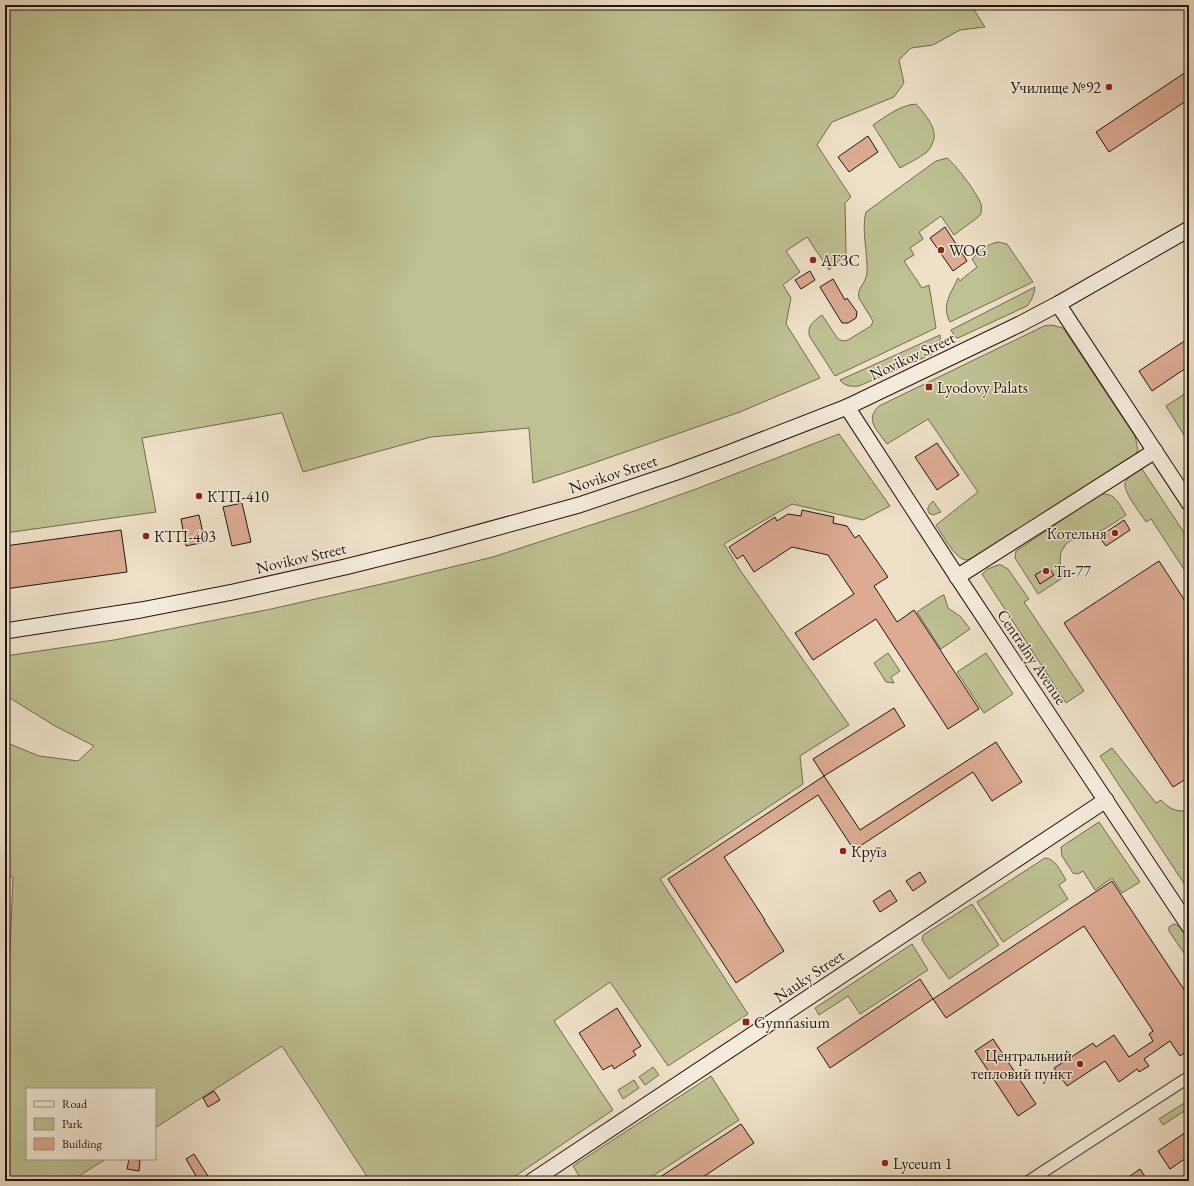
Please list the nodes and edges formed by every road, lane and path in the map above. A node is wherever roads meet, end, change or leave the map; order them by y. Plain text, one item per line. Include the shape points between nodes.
1 (1189, 229) edge
2 (1058, 304) junction
3 (847, 407) junction
4 (1155, 451) junction
5 (1189, 503) edge
6 (957, 577) junction
7 (5, 631) edge
8 (1106, 800) junction
9 (1189, 926) edge
10 (1189, 1076) edge
11 (532, 1181) edge
12 (1029, 1181) edge

1 - 2 street, Novikov Street
2 - 3 street, Novikov Street
2 - 4 street
3 - 6 street, Centralny Avenue
3 - 7 street, Novikov Street via 726,454 586,502 433,544 233,592 141,610
4 - 5 street
4 - 6 street
6 - 8 street, Centralny Avenue
8 - 9 street, Centralny Avenue
8 - 11 street, Nauky Street
10 - 12 street

